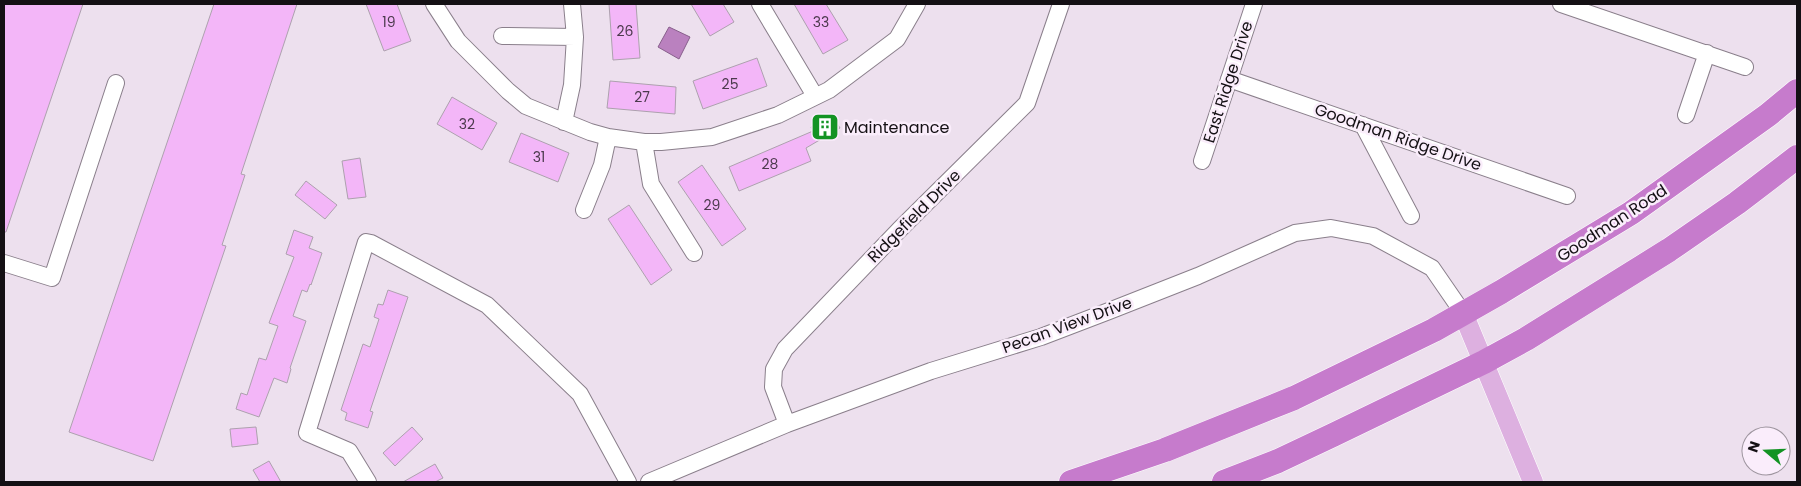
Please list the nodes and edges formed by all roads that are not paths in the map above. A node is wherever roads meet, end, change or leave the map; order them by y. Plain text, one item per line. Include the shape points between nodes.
1 (434, 4) edge
2 (572, 4) edge
3 (760, 4) edge
4 (917, 4) edge
5 (1060, 4) edge
6 (1254, 4) edge
7 (1561, 4) edge
8 (502, 36) dead end
9 (574, 37) junction
10 (1707, 53) junction
11 (1745, 67) dead end
12 (1229, 79) junction
13 (116, 83) dead end
14 (1797, 91) edge
15 (815, 96) junction
16 (1686, 115) dead end
17 (564, 122) junction
18 (1364, 125) junction
19 (608, 137) junction
20 (644, 142) junction
21 (1797, 157) edge
22 (1202, 161) dead end
23 (1567, 196) dead end
24 (584, 210) dead end
25 (1411, 216) dead end
26 (694, 253) dead end
27 (4, 263) edge
28 (1463, 313) junction
29 (1484, 362) junction
30 (787, 424) junction
31 (368, 482) edge
32 (628, 482) edge
33 (649, 482) edge
34 (1071, 482) edge
35 (1224, 482) edge
36 (1533, 482) edge

1 - 17 street via 458,41 508,92 526,106
2 - 9 street
3 - 15 street
4 - 15 street via 896,39 829,90
5 - 30 street, Ridgefield Drive via 1027,103 785,349 774,369 774,387
6 - 12 street, East Ridge Drive
7 - 10 street
8 - 9 street
9 - 17 street via 572,85
10 - 11 street
10 - 16 street
12 - 18 street, Goodman Ridge Drive
12 - 22 street, East Ridge Drive
13 - 27 street via 52,278
14 - 28 highway, Goodman Road via 1645,204
15 - 20 street via 778,115 712,137
17 - 19 street
18 - 23 street, Goodman Ridge Drive
18 - 25 street
19 - 20 street
19 - 24 street via 602,165
20 - 26 street via 651,184
21 - 29 highway via 1661,255
28 - 29 main road
28 - 30 street, Pecan View Drive via 1432,268 1373,236 1331,228 1296,233 1198,276 1066,327 930,371
28 - 34 highway, Goodman Road via 1294,398 1165,450
29 - 35 highway via 1293,454
29 - 36 main road
30 - 33 street, Pecan View Drive
31 - 32 street via 349,451 307,433 366,242 487,305 580,394

